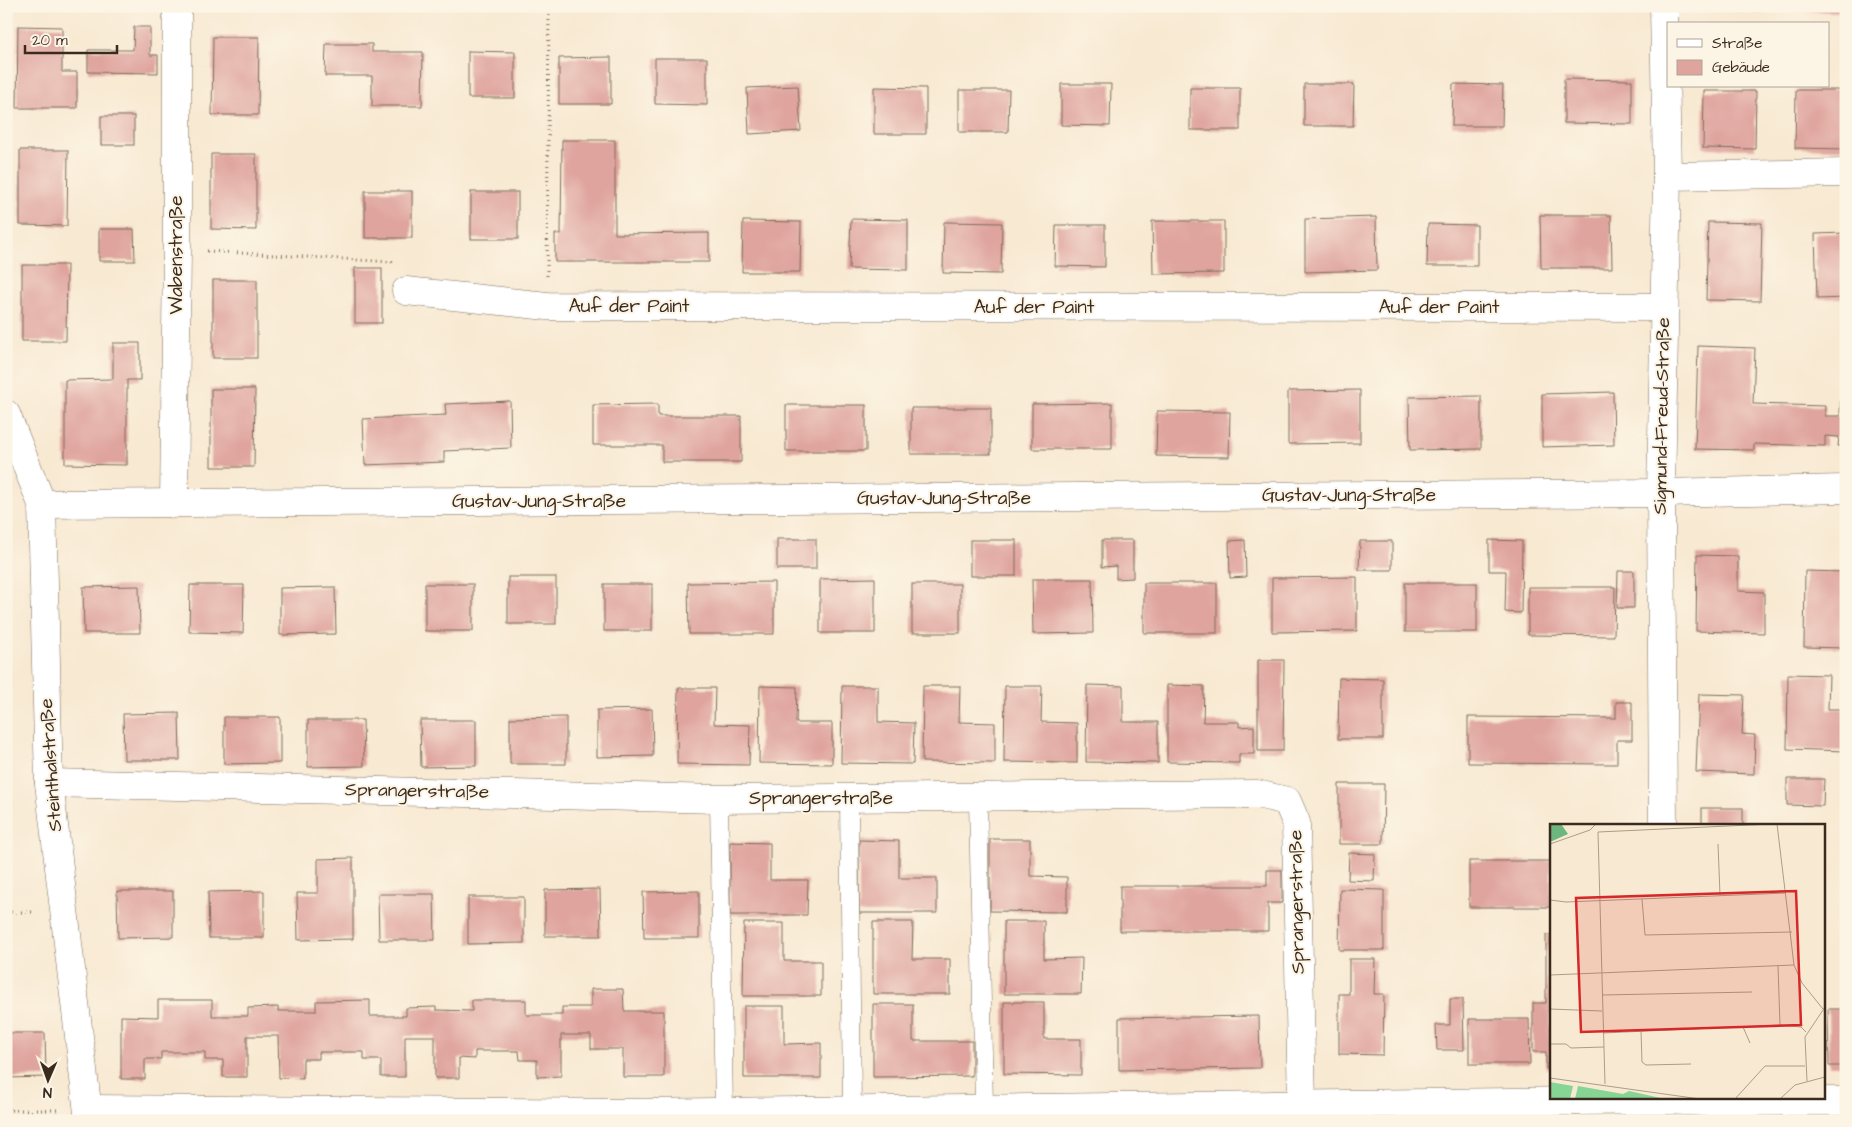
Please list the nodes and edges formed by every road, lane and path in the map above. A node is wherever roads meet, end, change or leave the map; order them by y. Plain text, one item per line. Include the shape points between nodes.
1 (176, 6) edge
2 (549, 6) edge
3 (1664, 6) edge
4 (1846, 173) edge
5 (1667, 176) junction
6 (177, 249) junction
7 (406, 291) joint
8 (547, 306) junction
9 (1664, 307) junction
10 (6, 414) edge
11 (1846, 489) edge
12 (1661, 493) junction
13 (42, 504) junction
14 (174, 504) junction
15 (49, 783) junction
16 (719, 798) junction
17 (849, 798) junction
18 (978, 798) junction
19 (1663, 824) edge
20 (1846, 1101) edge
21 (1302, 1105) junction
22 (1664, 1106) edge
23 (984, 1109) junction
24 (6, 1110) edge
25 (852, 1110) junction
26 (724, 1112) junction
27 (1205, 1113) edge
28 (88, 1115) edge
29 (642, 1117) edge

1 - 6 street, Wabenstraße
2 - 8 path
3 - 5 street, Sigmund-Freud-Straße
4 - 5 street
5 - 9 street, Sigmund-Freud-Straße
6 - 7 path via 392,262
6 - 14 street, Wabenstraße
7 - 8 street, Auf der Paint
8 - 9 street, Auf der Paint
9 - 12 street, Sigmund-Freud-Straße
10 - 13 street, Steinthalstraße
11 - 12 street, Gustav-Jung-Straße
12 - 14 street, Gustav-Jung-Straße
12 - 19 street, Sigmund-Freud-Straße
13 - 14 street, Gustav-Jung-Straße
13 - 15 street, Steinthalstraße
15 - 16 street, Sprangerstraße
15 - 28 street, Steinthalstraße
16 - 17 street, Sprangerstraße
16 - 26 lane
17 - 18 street, Sprangerstraße
17 - 25 lane
18 - 21 street, Sprangerstraße via 1257,794 1288,801 1296,822
18 - 23 lane
20 - 22 street via 1705,1102
21 - 22 street
21 - 27 street
23 - 25 street
23 - 27 street
24 - 28 path
25 - 26 street
26 - 29 street
28 - 29 street

